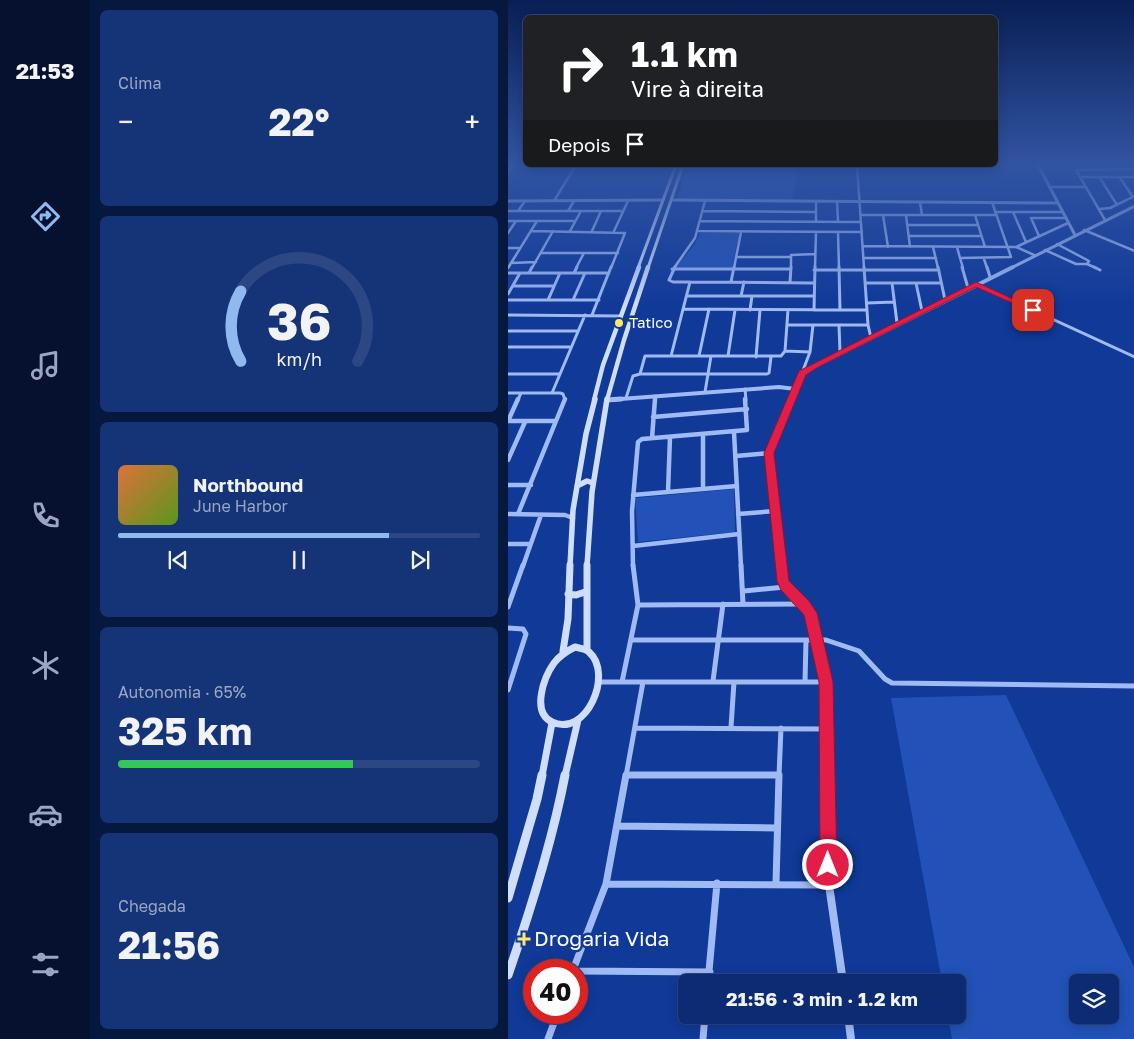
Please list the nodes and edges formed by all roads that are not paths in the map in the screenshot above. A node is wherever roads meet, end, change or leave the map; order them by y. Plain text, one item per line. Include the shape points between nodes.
1 (530, 211) edge
2 (581, 211) edge
3 (601, 211) edge
4 (623, 211) edge
5 (668, 211) edge
6 (703, 211) edge
7 (766, 211) edge
8 (790, 211) edge
9 (837, 211) edge
10 (860, 211) edge
11 (921, 211) edge
12 (1100, 211) edge
13 (1123, 211) edge
14 (659, 212) edge
15 (816, 212) joint
16 (1013, 212) junction
17 (1028, 212) junction
18 (1062, 212) joint
19 (996, 214) junction
20 (860, 215) junction
21 (883, 215) junction
22 (906, 215) junction
23 (922, 215) junction
24 (975, 215) junction
25 (1031, 218) junction
26 (1066, 218) junction
27 (1105, 220) junction
28 (508, 221) edge
29 (516, 221) junction
30 (524, 221) junction
31 (537, 221) junction
32 (575, 221) junction
33 (700, 221) junction
34 (728, 221) junction
35 (765, 221) junction
36 (793, 221) junction
37 (816, 221) junction
38 (838, 222) junction
39 (861, 222) junction
40 (1068, 223) junction
41 (908, 225) junction
42 (978, 225) junction
43 (1084, 230) junction
44 (531, 231) junction
45 (553, 231) junction
46 (570, 231) junction
47 (592, 231) junction
48 (614, 231) junction
49 (698, 231) junction
50 (508, 232) edge
51 (726, 232) junction
52 (741, 232) junction
53 (793, 232) junction
54 (816, 232) junction
55 (838, 232) junction
56 (862, 232) junction
57 (1075, 235) junction
58 (909, 236) junction
59 (981, 236) junction
60 (1039, 236) junction
61 (1026, 242) junction
62 (1056, 244) junction
63 (863, 246) junction
64 (888, 246) junction
65 (910, 247) junction
66 (933, 247) junction
67 (957, 247) junction
68 (985, 247) junction
69 (1008, 247) junction
70 (1016, 247) junction
71 (508, 248) edge
72 (520, 248) junction
73 (1134, 249) edge
74 (1045, 250) junction
75 (541, 253) junction
76 (584, 253) junction
77 (618, 253) junction
78 (814, 254) junction
79 (1034, 255) junction
80 (736, 257) junction
81 (791, 257) junction
82 (864, 258) junction
83 (936, 258) junction
84 (960, 258) junction
85 (984, 258) junction
86 (536, 262) junction
87 (512, 263) junction
88 (1087, 264) junction
89 (508, 268) edge
90 (672, 269) junction
91 (734, 269) junction
92 (790, 270) junction
93 (814, 270) junction
94 (839, 270) junction
95 (864, 270) junction
96 (939, 270) junction
97 (1100, 270) dead end
98 (508, 273) edge
99 (520, 273) junction
100 (529, 273) junction
101 (574, 273) junction
102 (585, 273) junction
103 (609, 273) junction
104 (560, 274) junction
105 (990, 277) junction
106 (690, 282) junction
107 (731, 282) junction
108 (744, 282) junction
109 (790, 282) junction
110 (813, 283) junction
111 (865, 283) junction
112 (892, 283) junction
113 (916, 283) junction
114 (941, 283) junction
115 (976, 284) junction
116 (513, 286) junction
117 (554, 286) junction
118 (968, 288) junction
119 (508, 294) edge
120 (686, 296) junction
121 (741, 296) junction
122 (752, 296) junction
123 (813, 296) junction
124 (508, 300) edge
125 (548, 300) junction
126 (573, 300) junction
127 (599, 300) junction
128 (945, 300) junction
129 (894, 302) junction
130 (867, 303) junction
131 (683, 309) junction
132 (709, 310) junction
133 (735, 310) junction
134 (750, 310) junction
135 (760, 310) junction
136 (788, 310) junction
137 (814, 310) junction
138 (840, 310) junction
139 (867, 310) junction
140 (922, 312) junction
141 (510, 315) edge
142 (585, 315) junction
143 (592, 315) junction
144 (621, 316) junction
145 (508, 322) edge
146 (897, 324) junction
147 (787, 325) junction
148 (813, 325) junction
149 (839, 325) junction
150 (868, 325) junction
151 (508, 331) edge
152 (578, 331) junction
153 (871, 338) junction
154 (611, 344) junction
155 (624, 344) junction
156 (508, 347) edge
157 (570, 347) junction
158 (784, 351) junction
159 (810, 352) junction
160 (840, 352) junction
161 (607, 354) junction
162 (619, 355) junction
163 (671, 356) junction
164 (699, 356) junction
165 (711, 356) junction
166 (728, 356) junction
167 (756, 357) junction
168 (771, 357) junction
169 (1134, 357) edge
170 (807, 362) junction
171 (815, 365) junction
172 (802, 373) junction
173 (508, 374) edge
174 (559, 374) junction
175 (640, 374) junction
176 (707, 374) junction
177 (745, 389) junction
178 (795, 389) junction
179 (704, 392) junction
180 (508, 393) edge
181 (521, 393) junction
182 (552, 393) junction
183 (655, 396) junction
184 (626, 398) junction
185 (607, 400) junction
186 (747, 410) junction
187 (653, 417) junction
188 (556, 421) junction
189 (508, 422) edge
190 (525, 422) junction
191 (734, 432) junction
192 (703, 434) junction
193 (670, 437) junction
194 (652, 438) junction
195 (769, 453) junction
196 (736, 456) junction
197 (508, 460) edge
198 (589, 460) junction
199 (593, 483) junction
200 (508, 485) edge
201 (531, 485) junction
202 (578, 486) junction
203 (737, 486) junction
204 (703, 488) junction
205 (668, 492) junction
206 (632, 495) junction
207 (573, 510) junction
208 (775, 511) junction
209 (508, 514) edge
210 (518, 514) junction
211 (738, 514) junction
212 (541, 515) junction
213 (565, 515) junction
214 (573, 518) junction
215 (739, 534) junction
216 (508, 544) edge
217 (530, 544) junction
218 (632, 546) junction
219 (785, 587) junction
220 (744, 590) junction
221 (585, 592) junction
222 (568, 594) junction
223 (723, 604) junction
224 (743, 604) junction
225 (804, 604) junction
226 (638, 606) junction
227 (508, 607) edge
228 (508, 628) edge
229 (631, 640) junction
230 (718, 640) junction
231 (806, 640) junction
232 (816, 640) junction
233 (587, 649) junction
234 (563, 651) junction
235 (713, 681) junction
236 (599, 682) junction
237 (622, 682) junction
238 (643, 682) junction
239 (734, 682) junction
240 (805, 682) junction
241 (826, 682) junction
242 (1134, 686) edge
243 (508, 690) edge
244 (578, 720) junction
245 (552, 723) junction
246 (731, 727) junction
247 (636, 728) junction
248 (781, 728) junction
249 (828, 729) junction
250 (627, 775) junction
251 (779, 776) junction
252 (616, 826) junction
253 (777, 828) junction
254 (717, 883) junction
255 (606, 884) junction
256 (776, 884) junction
257 (829, 885) junction
258 (508, 898) edge
259 (579, 959) edge
260 (588, 970) edge
261 (710, 972) joint
262 (842, 974) edge
263 (508, 976) edge
264 (554, 1024) edge
265 (704, 1024) edge
266 (850, 1024) edge
267 (548, 1039) edge
268 (703, 1039) edge
269 (852, 1039) edge

1 - 30 street
2 - 32 street
3 - 47 street
4 - 48 street
5 - 155 main road
6 - 33 street
7 - 35 street
8 - 15 street
9 - 38 street
10 - 20 street
11 - 23 street
12 - 27 street
13 - 27 street
14 - 144 main road
15 - 37 street
16 - 17 street
16 - 19 street
16 - 61 street
17 - 18 street
17 - 25 street
18 - 26 street
19 - 24 street
19 - 69 street
20 - 21 street
20 - 39 street
21 - 22 street
21 - 64 street
22 - 23 street
22 - 41 street
23 - 24 street
24 - 42 street
25 - 26 street
25 - 60 street
26 - 40 street
27 - 43 street
28 - 29 street
29 - 30 street
29 - 50 street
30 - 31 street
31 - 32 street
31 - 44 street
32 - 46 street
33 - 34 street
33 - 49 street
34 - 35 street
34 - 51 street
35 - 36 street
36 - 37 street
36 - 53 street
37 - 38 street
38 - 39 street
39 - 56 street
40 - 57 street
40 - 60 street
41 - 42 street
41 - 58 street
42 - 59 street
43 - 57 street
43 - 73 street
44 - 45 street
44 - 72 street
45 - 46 street
45 - 75 street
46 - 47 street
47 - 48 street
48 - 77 street via 625,233
49 - 51 street
49 - 90 street via 693,244
51 - 52 street
52 - 53 street
52 - 80 street
53 - 54 street
54 - 55 street
54 - 78 street
55 - 56 street
55 - 94 street
56 - 63 street
57 - 62 street
58 - 59 street
58 - 65 street
59 - 68 street
60 - 61 street
61 - 70 street
62 - 74 street
62 - 88 street via 1086,258
63 - 64 street
63 - 82 street
64 - 65 street
65 - 66 street
66 - 67 street
66 - 83 street
67 - 68 street
67 - 84 street
68 - 69 street
69 - 70 street
69 - 85 street via 1010,258
70 - 79 street
71 - 72 street
72 - 87 street
74 - 79 street
74 - 88 street via 1076,264
75 - 76 street
75 - 86 street
76 - 77 street
76 - 101 street
77 - 103 street
78 - 81 street via 792,254
78 - 93 street
79 - 105 street
80 - 81 street
80 - 91 street
81 - 92 street
82 - 83 street
82 - 95 street
83 - 96 street
84 - 85 street
84 - 118 street
85 - 105 street
86 - 87 street
86 - 100 street
87 - 89 street
88 - 97 street
90 - 91 street
90 - 106 street via 670,280
91 - 92 street
91 - 107 street
92 - 109 street
93 - 94 street
93 - 110 street
94 - 95 street
94 - 138 street
95 - 96 street
95 - 111 street
96 - 114 street
98 - 99 street
99 - 100 street
99 - 116 street
100 - 104 street
101 - 102 street
101 - 104 street
102 - 103 street
102 - 126 street
103 - 127 street
104 - 117 street
105 - 115 street
106 - 107 street
106 - 120 street
107 - 108 street
108 - 109 street
108 - 121 street
109 - 110 street
110 - 123 street
111 - 112 street
111 - 130 street
112 - 113 street
112 - 129 street
113 - 114 street
113 - 140 street
114 - 128 street
115 - 118 street
115 - 169 street
116 - 117 street
116 - 119 street
117 - 125 street
118 - 128 street
120 - 121 street
120 - 131 street
121 - 122 street
122 - 123 street
122 - 134 street
123 - 137 street
124 - 125 street
125 - 126 street
126 - 127 street
127 - 143 street
128 - 140 street
129 - 130 street
129 - 146 street
130 - 139 street
131 - 132 street
131 - 163 street
132 - 133 street
132 - 164 street
133 - 134 street
133 - 166 street
134 - 135 street
135 - 136 street
135 - 167 street
136 - 137 street
136 - 147 street
137 - 138 street
138 - 139 street
139 - 150 street
140 - 146 street
141 - 142 street
141 - 145 street
142 - 143 street
142 - 152 street
143 - 144 street
144 - 154 main road
146 - 153 street
147 - 148 street
147 - 158 street
148 - 149 street
148 - 159 street
149 - 150 street
149 - 160 street
150 - 153 street
151 - 152 street
152 - 157 street
153 - 160 street
154 - 155 main road via 619,347
154 - 161 main road
155 - 162 main road
156 - 157 street
157 - 174 street
158 - 159 street
158 - 168 street via 781,356
159 - 170 street
160 - 171 street
161 - 162 main road via 616,351
161 - 198 main road via 586,434
162 - 185 main road
163 - 164 street
163 - 175 street via 645,356
164 - 165 street
165 - 166 street
165 - 176 street
166 - 167 street
167 - 168 street
168 - 176 street via 768,374
170 - 171 street
170 - 172 street
171 - 172 street
172 - 178 street
173 - 174 street
174 - 182 street
175 - 176 street
175 - 184 street via 633,376
176 - 179 street
177 - 178 street via 778,386
177 - 179 street
177 - 186 street
178 - 195 street
179 - 183 street
180 - 181 street
181 - 182 street
181 - 189 street
182 - 188 street via 565,396
183 - 184 street
183 - 187 street
184 - 185 street
185 - 198 main road
186 - 187 street
186 - 191 street via 747,430
187 - 194 street
188 - 190 street
188 - 201 street
189 - 190 street
190 - 197 street
191 - 192 street
191 - 196 street
192 - 193 street
192 - 204 street
193 - 194 street
193 - 205 street
194 - 206 street via 638,442
195 - 196 street
195 - 208 street
196 - 203 street
198 - 199 main road
198 - 202 main road
199 - 202 main road via 587,481
199 - 221 main road
200 - 201 street
201 - 210 street
202 - 207 main road
203 - 204 street
203 - 211 street
204 - 205 street
205 - 206 street
206 - 218 street
207 - 213 street
207 - 214 main road
208 - 211 street
208 - 219 street
209 - 210 street
210 - 212 street
211 - 215 street
212 - 213 street
212 - 217 street
213 - 214 street
214 - 222 main road
215 - 218 street
215 - 220 street
216 - 217 street
217 - 227 street
218 - 226 street
219 - 220 street
219 - 225 street
220 - 224 street
221 - 222 main road
221 - 233 main road
222 - 234 main road
223 - 224 street
223 - 226 street
223 - 230 street
224 - 225 street
225 - 232 street via 812,617
226 - 229 street
228 - 243 street via 523,628 526,634
229 - 230 street
229 - 237 street
230 - 231 street
230 - 235 street
231 - 232 street
231 - 240 street
232 - 241 street
232 - 242 street via 830,641 858,651 892,683
233 - 234 main road via 575,647
233 - 236 main road via 597,664
234 - 245 main road via 549,669 542,689 542,708
235 - 238 street
235 - 239 street
236 - 237 street
236 - 244 main road via 590,705
237 - 238 street
238 - 247 street
239 - 240 street
239 - 246 street
240 - 241 street
241 - 249 street
244 - 245 main road via 564,726
244 - 263 main road via 535,898
245 - 258 main road via 537,799
246 - 247 street
246 - 248 street
247 - 250 street
248 - 249 street
248 - 251 street
249 - 257 street
250 - 251 street
250 - 252 street
251 - 253 street
252 - 253 street
252 - 255 street
253 - 256 street
254 - 255 street
254 - 256 street
254 - 261 street
255 - 259 street
256 - 257 street
257 - 262 street
260 - 261 street
264 - 267 street
265 - 268 street
266 - 269 street

